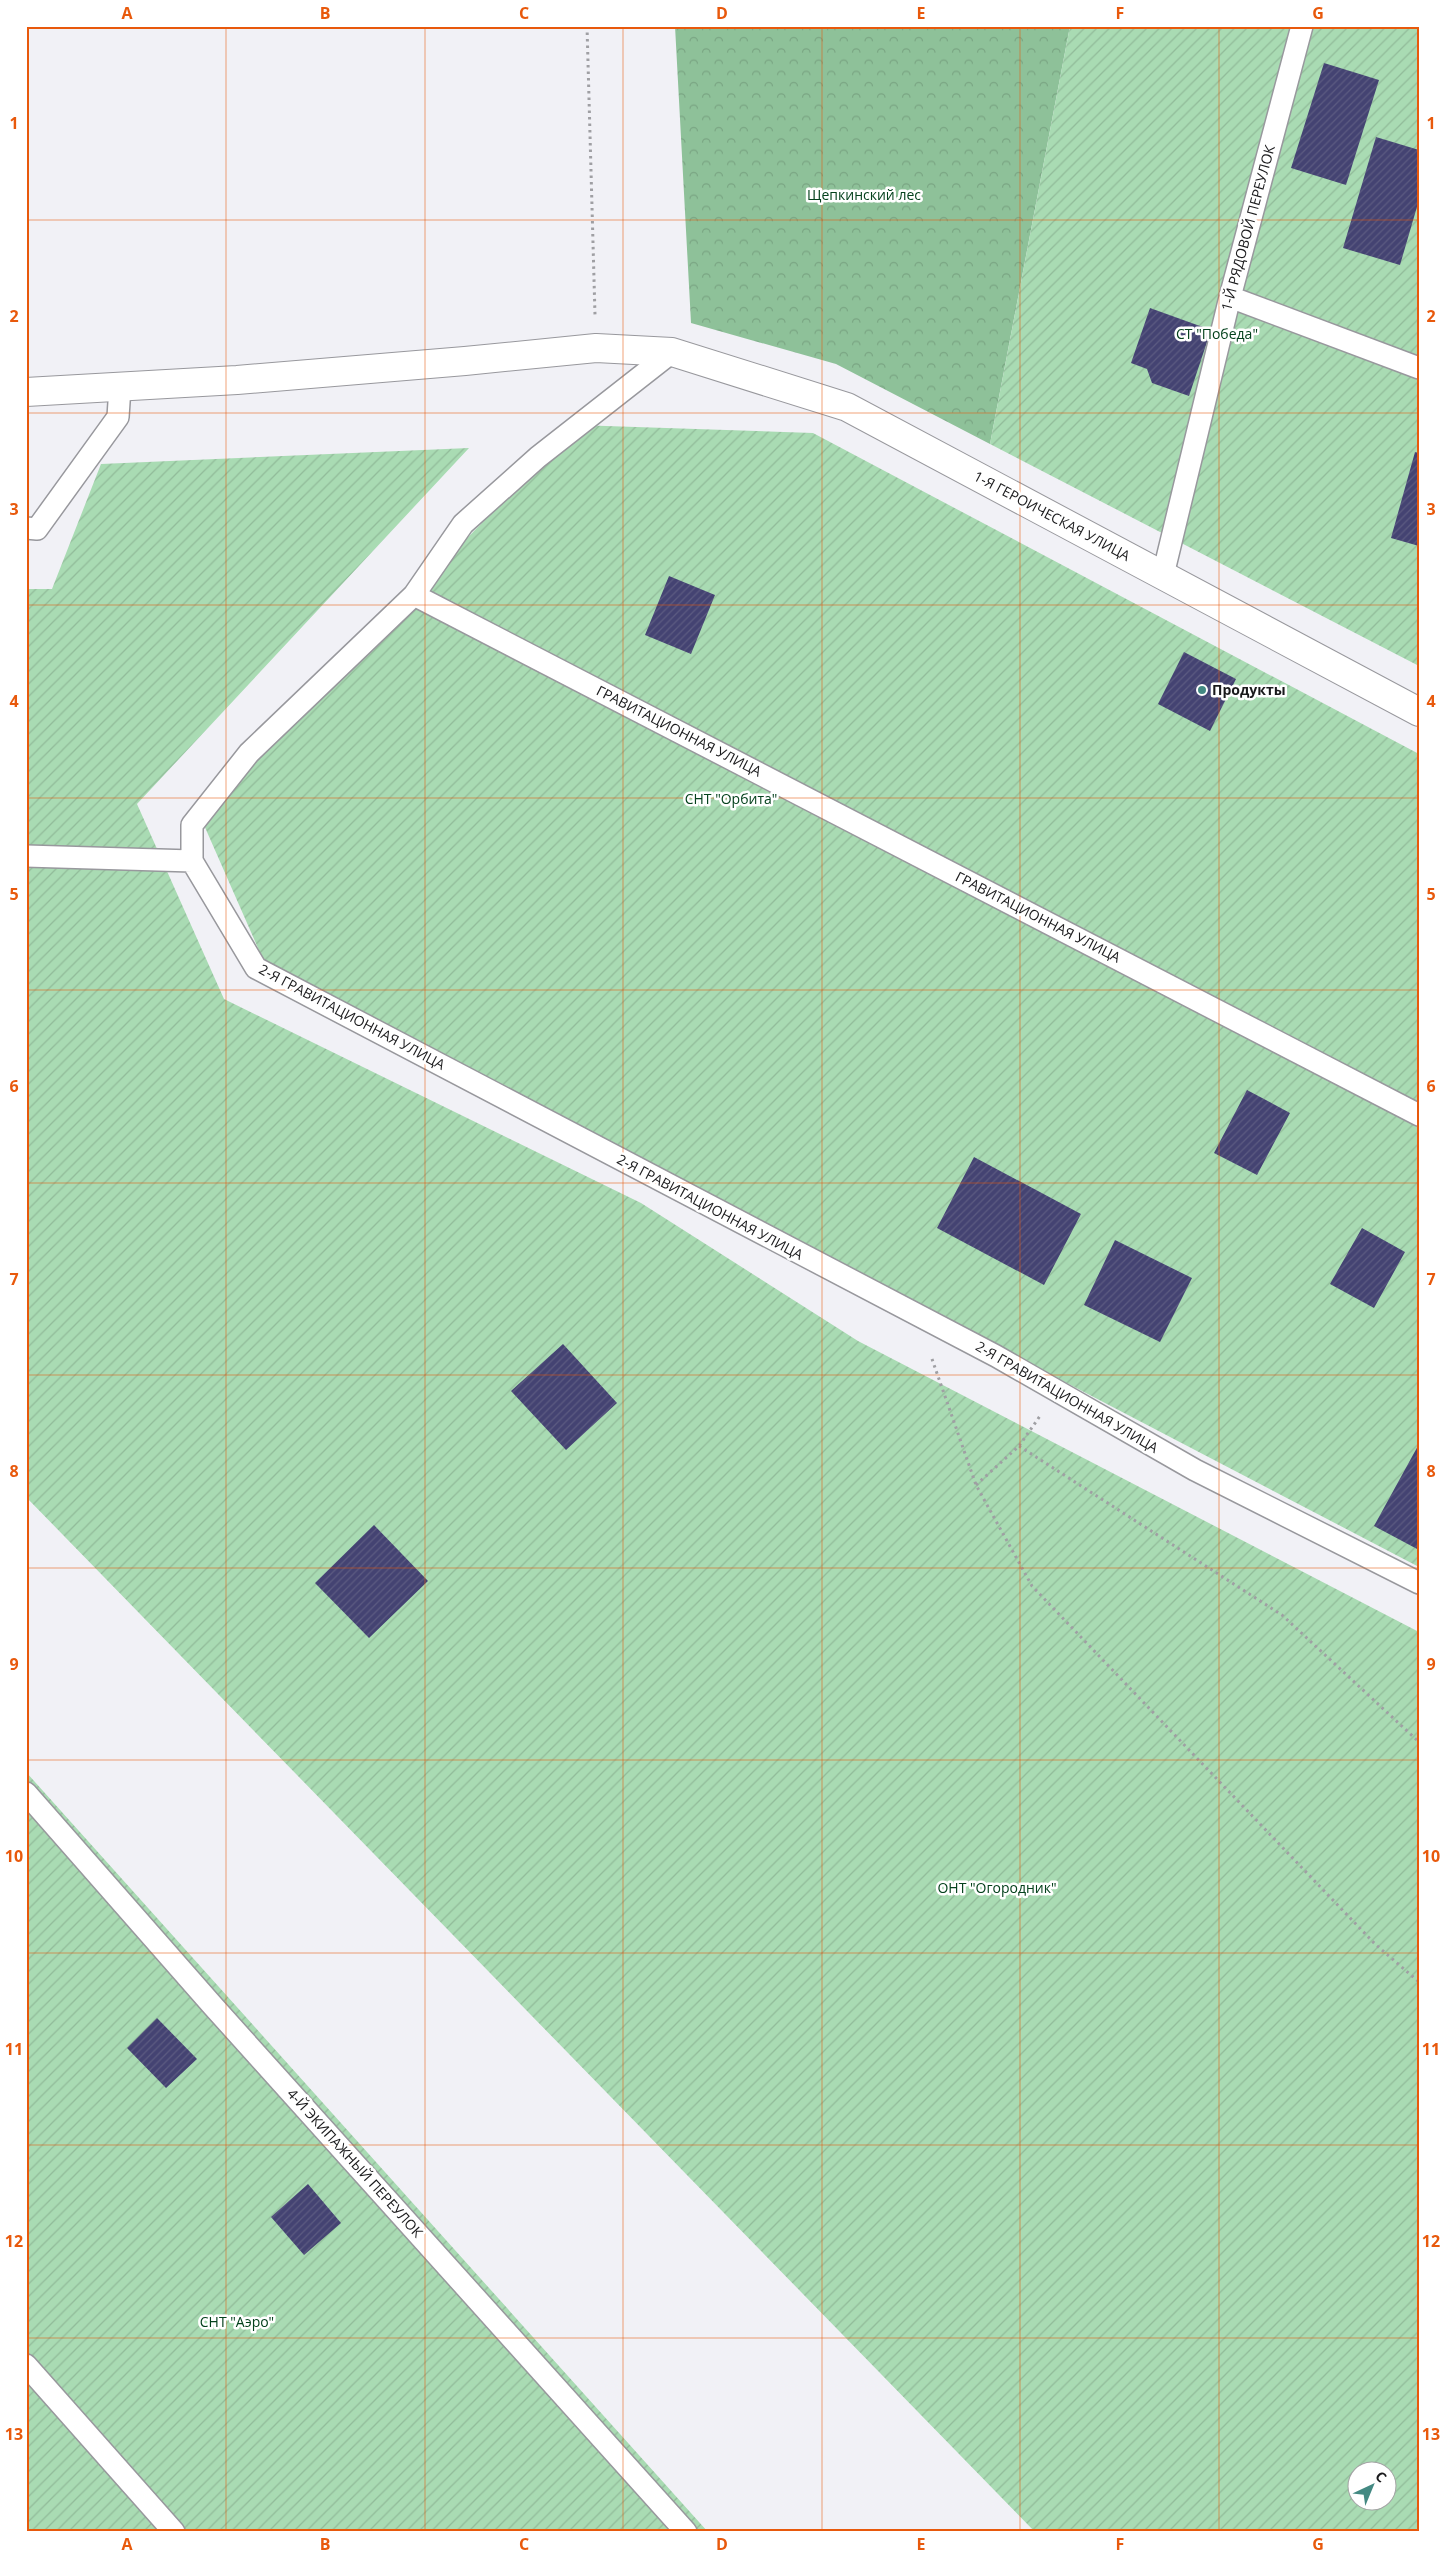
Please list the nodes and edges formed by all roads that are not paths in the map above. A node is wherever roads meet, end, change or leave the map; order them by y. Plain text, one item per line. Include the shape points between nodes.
1 (1302, 26) edge
2 (1230, 297) junction
3 (672, 352) junction
4 (1419, 368) edge
5 (120, 387) junction
6 (26, 392) edge
7 (26, 528) edge
8 (1163, 575) junction
9 (414, 595) junction
10 (1419, 712) edge
11 (26, 856) edge
12 (192, 861) junction
13 (1419, 1116) edge
14 (1419, 1583) edge
15 (26, 1793) edge
16 (26, 2365) edge
17 (174, 2532) edge
18 (686, 2532) edge

1 - 2 lane, 1-Й РЯДОВОЙ ПЕРЕУЛОК
2 - 4 lane
2 - 8 lane, 1-Й РЯДОВОЙ ПЕРЕУЛОК
3 - 5 street, 1-Я ГЕРОИЧЕСКАЯ УЛИЦА via 596,348
3 - 8 street, 1-Я ГЕРОИЧЕСКАЯ УЛИЦА via 847,407
3 - 9 lane via 538,457 462,524
5 - 6 street, 1-Я ГЕРОИЧЕСКАЯ УЛИЦА
5 - 7 lane via 118,417 37,529
8 - 10 street, 1-Я ГЕРОИЧЕСКАЯ УЛИЦА
9 - 12 lane via 249,753 192,825
9 - 13 lane, ГРАВИТАЦИОННАЯ УЛИЦА
11 - 12 lane
12 - 14 lane, 2-Я ГРАВИТАЦИОННАЯ УЛИЦА via 256,968 996,1356 1195,1470
15 - 18 lane, 4-Й ЭКИПАЖНЫЙ ПЕРЕУЛОК
16 - 17 lane

